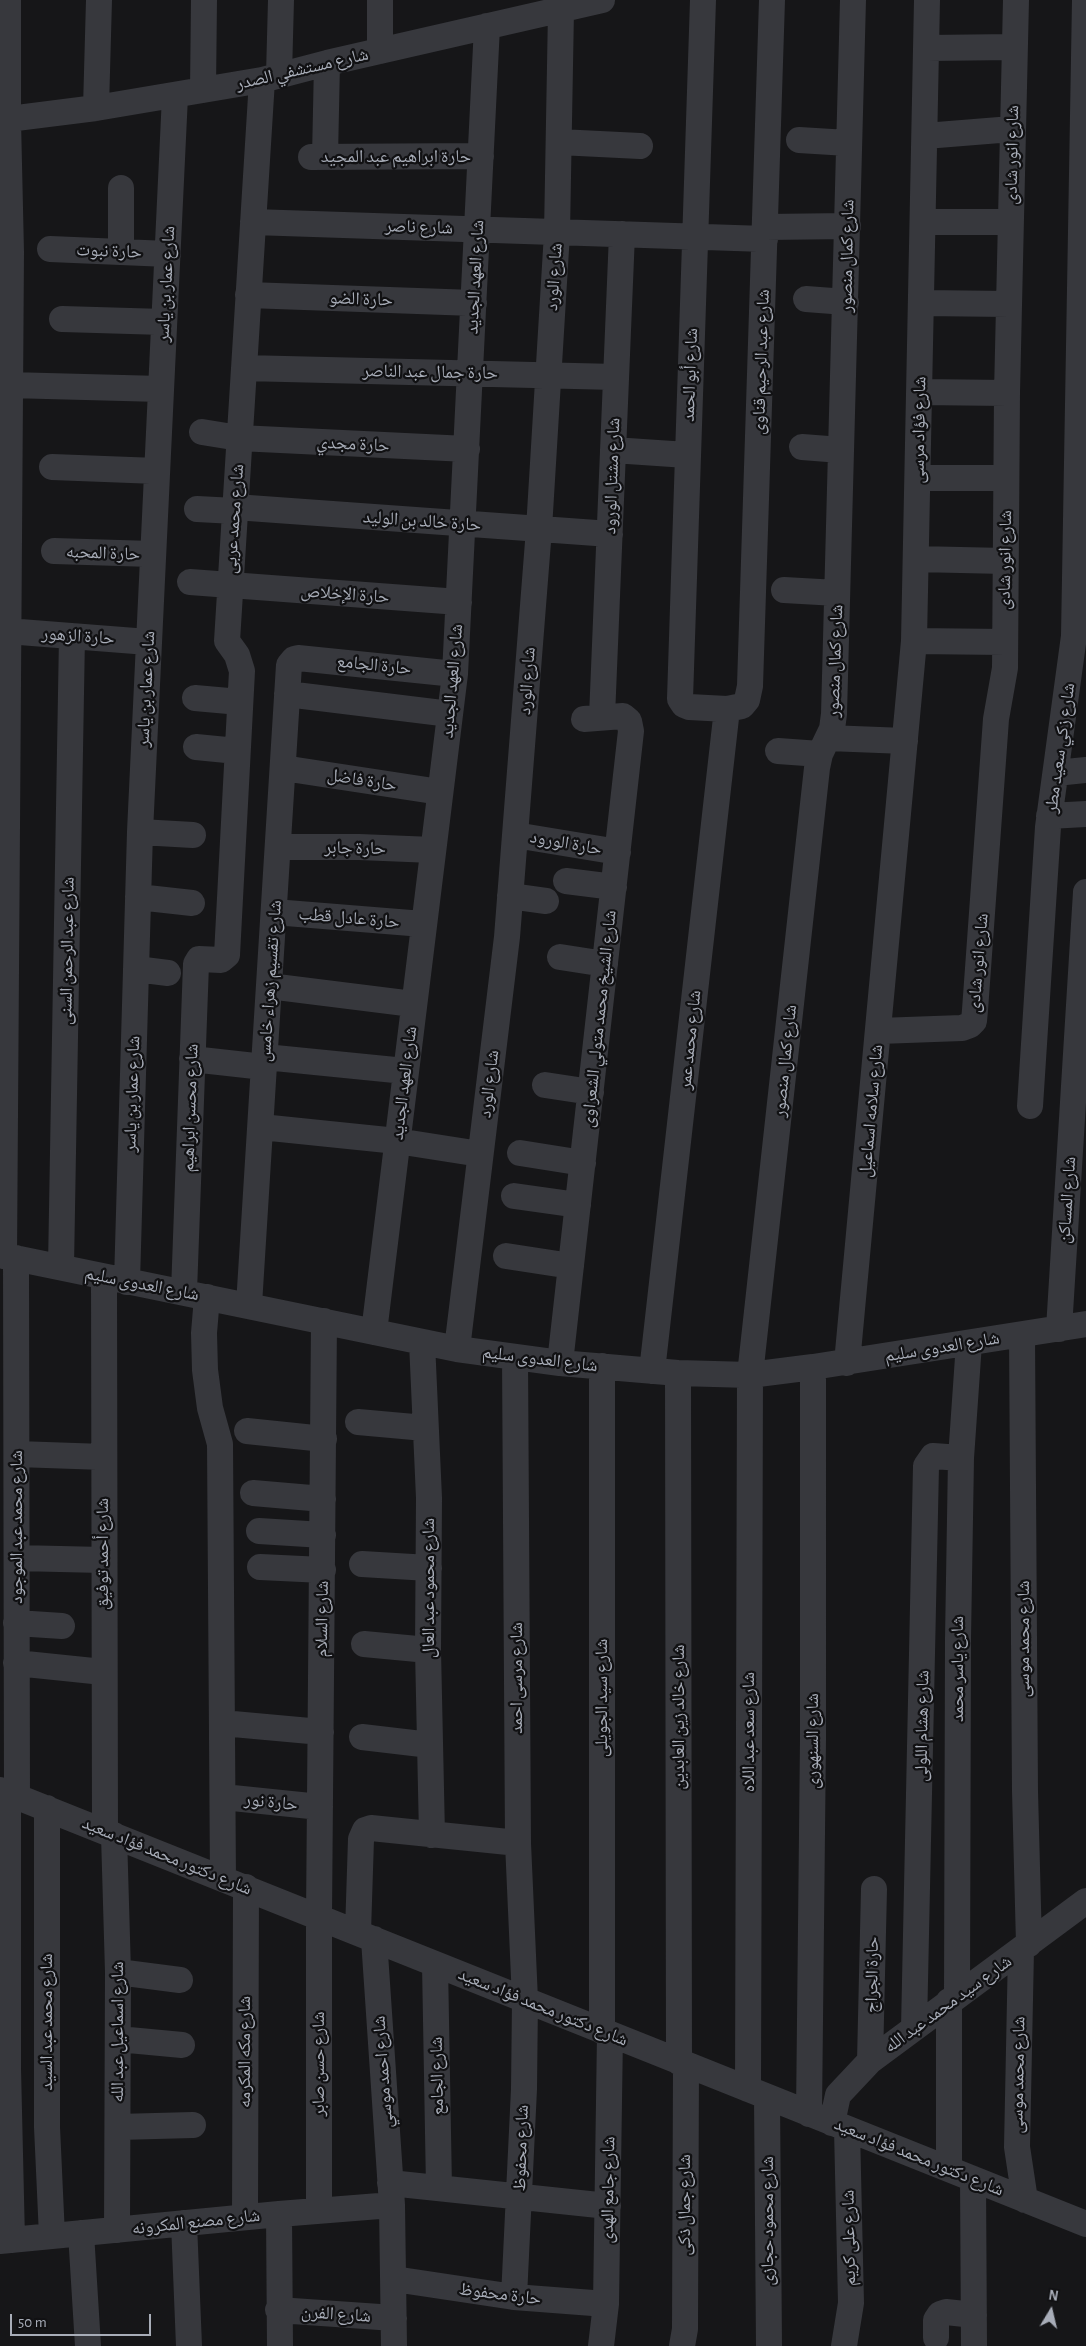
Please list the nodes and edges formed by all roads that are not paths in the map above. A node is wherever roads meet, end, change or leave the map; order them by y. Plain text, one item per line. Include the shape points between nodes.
1 (8, 0) edge
2 (99, 0) edge
3 (204, 0) edge
4 (281, 0) edge
5 (380, 0) edge
6 (602, 0) edge
7 (703, 0) edge
8 (772, 0) edge
9 (853, 0) edge
10 (928, 0) edge
11 (1016, 0) edge
12 (568, 6) edge
13 (1085, 10) edge
14 (487, 26) junction
15 (1014, 47) junction
16 (927, 48) junction
17 (380, 51) junction
18 (327, 63) junction
19 (271, 78) junction
20 (203, 90) junction
21 (175, 96) junction
22 (1085, 101) edge
23 (96, 108) junction
24 (4, 120) edge
25 (1012, 129) junction
26 (926, 136) junction
27 (799, 140) dead end
28 (559, 142) junction
29 (848, 143) junction
30 (640, 146) dead end
31 (481, 156) junction
32 (1084, 185) edge
33 (121, 188) dead end
34 (253, 222) junction
35 (924, 222) junction
36 (1010, 222) junction
37 (848, 226) junction
38 (478, 229) junction
39 (557, 233) junction
40 (766, 233) junction
41 (622, 234) junction
42 (695, 236) junction
43 (50, 249) dead end
44 (120, 252) junction
45 (168, 254) junction
46 (1084, 270) edge
47 (248, 295) junction
48 (806, 299) dead end
49 (846, 302) junction
50 (474, 303) junction
51 (922, 304) junction
52 (1009, 304) junction
53 (62, 319) dead end
54 (164, 322) junction
55 (244, 368) junction
56 (471, 374) junction
57 (548, 375) junction
58 (616, 377) junction
59 (9, 385) junction
60 (161, 389) junction
61 (920, 392) junction
62 (1007, 393) junction
63 (202, 432) dead end
64 (239, 438) junction
65 (1082, 444) edge
66 (802, 447) dead end
67 (467, 449) junction
68 (613, 450) junction
69 (841, 450) junction
70 (686, 455) junction
71 (52, 467) dead end
72 (157, 472) junction
73 (918, 478) junction
74 (1006, 478) junction
75 (197, 509) dead end
76 (235, 509) junction
77 (462, 523) junction
78 (1081, 526) edge
79 (539, 529) junction
80 (610, 534) junction
81 (54, 551) dead end
82 (152, 554) junction
83 (916, 559) junction
84 (1005, 562) junction
85 (190, 582) dead end
86 (230, 586) junction
87 (784, 590) dead end
88 (837, 593) junction
89 (459, 602) junction
90 (1080, 614) edge
91 (7, 631) junction
92 (72, 636) junction
93 (914, 641) junction
94 (148, 642) junction
95 (1005, 642) junction
96 (294, 659) joint
97 (455, 674) junction
98 (288, 694) junction
99 (1077, 697) edge
100 (195, 698) dead end
101 (240, 702) junction
102 (727, 709) junction
103 (450, 714) junction
104 (593, 718) joint
105 (905, 741) junction
106 (824, 746) junction
107 (196, 747) dead end
108 (778, 750) dead end
109 (237, 751) junction
110 (283, 768) junction
111 (1086, 770) edge
112 (1056, 773) junction
113 (440, 792) junction
114 (1086, 814) edge
115 (1050, 816) junction
116 (140, 832) junction
117 (194, 835) dead end
118 (515, 835) junction
119 (278, 847) junction
120 (433, 850) junction
121 (618, 852) junction
122 (894, 860) joint
123 (566, 881) dead end
124 (614, 887) junction
125 (1086, 892) edge
126 (510, 896) junction
127 (138, 897) junction
128 (546, 901) dead end
129 (192, 903) dead end
130 (274, 912) junction
131 (423, 924) junction
132 (227, 953) joint
133 (560, 957) dead end
134 (605, 964) junction
135 (136, 969) junction
136 (1084, 969) edge
137 (168, 973) dead end
138 (269, 986) junction
139 (413, 1004) junction
140 (879, 1031) junction
141 (192, 1060) junction
142 (265, 1062) junction
143 (405, 1071) junction
144 (545, 1085) dead end
145 (591, 1092) junction
146 (1080, 1096) edge
147 (1030, 1106) dead end
148 (260, 1127) junction
149 (397, 1141) junction
150 (520, 1153) dead end
151 (480, 1154) junction
152 (583, 1163) junction
153 (514, 1196) dead end
154 (578, 1205) junction
155 (7, 1256) edge
156 (506, 1256) dead end
157 (571, 1266) junction
158 (61, 1267) junction
159 (115, 1279) junction
160 (195, 1295) junction
161 (249, 1305) junction
162 (324, 1321) junction
163 (1086, 1324) edge
164 (1059, 1328) junction
165 (374, 1332) junction
166 (1022, 1335) junction
167 (422, 1342) junction
168 (968, 1343) junction
169 (457, 1349) junction
170 (514, 1357) junction
171 (560, 1363) junction
172 (847, 1363) junction
173 (602, 1366) junction
174 (813, 1367) junction
175 (652, 1371) junction
176 (678, 1373) junction
177 (750, 1375) junction
178 (358, 1422) dead end
179 (425, 1428) junction
180 (247, 1430) dead end
181 (324, 1439) junction
182 (104, 1457) junction
183 (961, 1458) junction
184 (17, 1463) junction
185 (64, 1473) dead end
186 (253, 1493) dead end
187 (323, 1499) junction
188 (258, 1531) dead end
189 (323, 1535) junction
190 (17, 1558) junction
191 (103, 1560) junction
192 (362, 1564) dead end
193 (260, 1567) dead end
194 (429, 1568) junction
195 (322, 1570) junction
196 (16, 1623) junction
197 (62, 1626) dead end
198 (364, 1644) dead end
199 (428, 1650) junction
200 (16, 1663) junction
201 (103, 1672) junction
202 (222, 1723) junction
203 (321, 1732) junction
204 (362, 1738) dead end
205 (430, 1745) junction
206 (8, 1793) edge
207 (223, 1797) junction
208 (320, 1807) junction
209 (47, 1808) junction
210 (109, 1833) junction
211 (432, 1835) junction
212 (518, 1843) junction
213 (234, 1883) junction
214 (874, 1889) dead end
215 (1086, 1901) edge
216 (319, 1917) junction
217 (366, 1936) junction
218 (1025, 1947) junction
219 (435, 1964) junction
220 (118, 1972) junction
221 (180, 1980) dead end
222 (953, 1998) junction
223 (525, 2000) junction
224 (914, 2028) junction
225 (606, 2032) junction
226 (118, 2039) junction
227 (182, 2045) dead end
228 (870, 2061) junction
229 (683, 2063) junction
230 (757, 2093) junction
231 (830, 2122) junction
232 (192, 2125) dead end
233 (118, 2127) junction
234 (949, 2169) junction
235 (973, 2179) junction
236 (439, 2188) junction
237 (391, 2194) junction
238 (519, 2196) junction
239 (1026, 2200) junction
240 (608, 2206) junction
241 (319, 2210) junction
242 (278, 2214) junction
243 (245, 2217) junction
244 (184, 2223) junction
245 (1086, 2224) edge
246 (117, 2230) junction
247 (81, 2233) junction
248 (52, 2236) junction
249 (6, 2240) edge
250 (394, 2280) junction
251 (514, 2297) junction
252 (606, 2304) junction
253 (278, 2310) junction
254 (974, 2315) junction
255 (397, 2338) edge
256 (936, 2338) dead end
257 (88, 2346) edge
258 (189, 2346) edge
259 (280, 2346) edge
260 (601, 2346) edge
261 (682, 2346) edge
262 (769, 2346) edge
263 (844, 2346) edge
264 (974, 2346) edge

1 - 24 street
2 - 23 street
3 - 20 street
4 - 19 street
5 - 17 street
6 - 12 street, شارع مستشفي الصدر
7 - 42 street, شارع أبو الحمد
8 - 40 street, شارع عبد الرحيم قناوى
9 - 29 street, شارع كمال منصور
10 - 16 street, شارع فؤاد مرسى
11 - 15 street, شارع انور شادى
12 - 14 street, شارع مستشفي الصدر
12 - 28 street, شارع الورد
13 - 22 street, شارع زكي سعيد مطر
14 - 17 street, شارع مستشفي الصدر
14 - 31 street, شارع العهد الجديد
15 - 16 street
15 - 25 street, شارع انور شادى
16 - 26 street, شارع فؤاد مرسى
17 - 18 street, شارع مستشفي الصدر
18 - 19 street, شارع مستشفي الصدر
18 - 31 street, حارة ابراهيم عبد المجيد via 318,157
19 - 20 street, شارع مستشفي الصدر
19 - 34 street, شارع محمد عربى
20 - 21 street, شارع مستشفي الصدر
21 - 23 street, شارع مستشفي الصدر
21 - 45 street, شارع عمار بن ياسر
22 - 32 street, شارع زكي سعيد مطر
23 - 24 street, شارع مستشفي الصدر
24 - 59 street, شارع محمد عبد الموجود via 11,252
25 - 26 street
25 - 36 street, شارع انور شادى
26 - 35 street, شارع فؤاد مرسى
27 - 29 street
28 - 30 street
28 - 39 street, شارع الورد
29 - 37 street, شارع كمال منصور
31 - 38 street, شارع العهد الجديد
32 - 46 street, شارع زكي سعيد مطر
33 - 44 street
34 - 38 street, شارع ناصر
34 - 47 street, شارع محمد عربى
35 - 36 street
35 - 51 street, شارع فؤاد مرسى
36 - 52 street, شارع انور شادى
37 - 40 street, شارع ناصر
37 - 49 street, شارع كمال منصور
38 - 39 street, شارع ناصر
38 - 50 street, شارع العهد الجديد
39 - 41 street, شارع ناصر
39 - 57 street, شارع الورد
40 - 42 street, شارع ناصر
40 - 102 street, شارع عبد الرحيم قناوى via 750,686 742,706
41 - 42 street, شارع ناصر
41 - 58 street, شارع مشتل الورود
42 - 70 street, شارع أبو الحمد
43 - 44 street, حارة نبوت
44 - 45 street, حارة نبوت
45 - 54 street, شارع عمار بن ياسر
46 - 65 street, شارع زكي سعيد مطر
47 - 50 street, حارة الضو
47 - 55 street, شارع محمد عربى
48 - 49 street
49 - 69 street, شارع كمال منصور
50 - 56 street, شارع العهد الجديد
51 - 52 street
51 - 61 street, شارع فؤاد مرسى
52 - 62 street, شارع انور شادى
53 - 54 street
54 - 60 street, شارع عمار بن ياسر
55 - 56 street, حارة جمال عبد الناصر
55 - 64 street, شارع محمد عربى
56 - 57 street, حارة جمال عبد الناصر
56 - 67 street, شارع العهد الجديد
57 - 58 street, حارة جمال عبد الناصر
57 - 79 street, شارع الورد
58 - 68 street, شارع مشتل الورود
59 - 60 street
59 - 91 street, شارع محمد عبد الموجود
60 - 72 street, شارع عمار بن ياسر
61 - 62 street
61 - 73 street, شارع فؤاد مرسى
62 - 74 street, شارع انور شادى
63 - 64 street
64 - 67 street, حارة مجدي
64 - 76 street, شارع محمد عربى
65 - 78 street, شارع زكي سعيد مطر
66 - 69 street
67 - 77 street, شارع العهد الجديد
68 - 70 street
68 - 80 street, شارع مشتل الورود
69 - 88 street, شارع كمال منصور
70 - 102 street, شارع أبو الحمد via 680,699 689,707
71 - 72 street
72 - 82 street, شارع عمار بن ياسر
73 - 74 street
73 - 83 street, شارع فؤاد مرسى
74 - 84 street, شارع انور شادى
75 - 76 street, حارة خالد بن الوليد
76 - 77 street, حارة خالد بن الوليد
76 - 86 street, شارع محمد عربى
77 - 79 street, حارة خالد بن الوليد
77 - 89 street, شارع العهد الجديد
78 - 90 street, شارع زكي سعيد مطر
79 - 80 street, حارة خالد بن الوليد
79 - 118 street, شارع الورد
80 - 104 street, شارع مشتل الورود
81 - 82 street, حارة المحبه
82 - 94 street, شارع عمار بن ياسر
83 - 84 street
83 - 93 street, شارع فؤاد مرسى
84 - 95 street, شارع انور شادى
85 - 86 street, حارة الإخلاص
86 - 89 street, حارة الإخلاص
86 - 101 street, شارع محمد عربى via 227,641 240,662
87 - 88 street
88 - 106 street, شارع كمال منصور via 834,714 832,729
89 - 97 street, شارع العهد الجديد
90 - 99 street, شارع زكي سعيد مطر
91 - 92 street, حارة الزهور
91 - 155 street, شارع محمد عبد الموجود
92 - 94 street, حارة الزهور
92 - 158 street, شارع عبد الرحمن السنى
93 - 95 street
93 - 105 street, شارع فؤاد مرسى
94 - 116 street, شارع عمار بن ياسر
95 - 140 street, شارع انور شادى via 1005,668 996,719 974,1021 962,1028
96 - 97 street, حارة الجامع
96 - 98 street, شارع تقسيم زهراء خامس via 289,665
97 - 103 street, شارع العهد الجديد
98 - 103 street
98 - 110 street, شارع تقسيم زهراء خامس
99 - 112 street, شارع زكي سعيد مطر
100 - 101 street
101 - 109 street, شارع محمد عربى
102 - 175 street, شارع محمد عمر
103 - 113 street, شارع العهد الجديد
104 - 121 street, شارع الشيخ محمد متولي الشعراوى via 623,716 631,726
105 - 106 street
105 - 122 street, شارع فؤاد مرسى
106 - 108 street
106 - 177 street, شارع كمال منصور
107 - 109 street
109 - 132 street, شارع محمد عربى
110 - 113 street, حارة فاضل
110 - 119 street, شارع تقسيم زهراء خامس
111 - 112 street
112 - 115 street, شارع زكي سعيد مطر
113 - 120 street, شارع العهد الجديد
114 - 115 street
115 - 147 street, شارع زكي سعيد مطر
116 - 117 street
116 - 127 street, شارع عمار بن ياسر
118 - 121 street, حارة الورود
118 - 126 street, شارع الورد
119 - 120 street, حارة جابر
119 - 130 street, شارع تقسيم زهراء خامس
120 - 131 street, شارع العهد الجديد
121 - 124 street, شارع الشيخ محمد متولي الشعراوى
122 - 140 street, شارع سلامه اسماعيل
123 - 124 street
124 - 134 street, شارع الشيخ محمد متولي الشعراوى
125 - 136 street, شارع المساكن
126 - 128 street
126 - 151 street, شارع الورد
127 - 129 street
127 - 135 street, شارع عمار بن ياسر
130 - 131 street, حارة عادل قطب
130 - 138 street, شارع تقسيم زهراء خامس
131 - 139 street, شارع العهد الجديد
132 - 141 street, شارع محسن ابراهيم via 223,960 201,959 196,962
133 - 134 street
134 - 145 street, شارع الشيخ محمد متولي الشعراوى
135 - 137 street
135 - 159 street, شارع عمار بن ياسر
136 - 146 street, شارع المساكن
138 - 139 street
138 - 142 street, شارع تقسيم زهراء خامس
139 - 143 street, شارع العهد الجديد
140 - 172 street, شارع سلامه اسماعيل
141 - 142 street
141 - 160 street, شارع محسن ابراهيم
142 - 143 street
142 - 148 street, شارع تقسيم زهراء خامس
143 - 149 street, شارع العهد الجديد
144 - 145 street
145 - 152 street, شارع الشيخ محمد متولي الشعراوى
146 - 164 street, شارع المساكن
148 - 149 street
148 - 161 street, شارع تقسيم زهراء خامس
149 - 151 street
149 - 165 street, شارع العهد الجديد
150 - 152 street
151 - 169 street, شارع الورد
152 - 154 street, شارع الشيخ محمد متولي الشعراوى
153 - 154 street
154 - 157 street, شارع الشيخ محمد متولي الشعراوى
155 - 158 street, شارع العدوى سليم
155 - 184 street, شارع محمد عبد الموجود
156 - 157 street
157 - 171 street, شارع الشيخ محمد متولي الشعراوى
158 - 159 street, شارع العدوى سليم
159 - 160 street, شارع العدوى سليم
159 - 182 street, شارع أحمد توفيق
160 - 161 street, شارع العدوى سليم
160 - 202 street, شارع محسن ابراهيم via 204,1333 210,1408 220,1444
161 - 162 street, شارع العدوى سليم
162 - 165 street, شارع العدوى سليم
162 - 181 street, شارع السلام
163 - 164 street, شارع العدوى سليم
164 - 166 street, شارع العدوى سليم
165 - 167 street, شارع العدوى سليم
166 - 168 street, شارع العدوى سليم
166 - 218 street, شارع محمد موسى
167 - 169 street, شارع العدوى سليم
167 - 179 street, شارع محمود عبد العال
168 - 172 street, شارع العدوى سليم
168 - 183 street, شارع ياسر محمد
169 - 170 street, شارع العدوى سليم
170 - 171 street, شارع العدوى سليم
170 - 212 street, شارع مرسى احمد
171 - 173 street, شارع العدوى سليم
172 - 174 street, شارع العدوى سليم
173 - 175 street, شارع العدوى سليم
173 - 225 street, شارع سيد الجويلى
174 - 177 street, شارع العدوى سليم
174 - 231 street, شارع السنهورى via 813,1739
175 - 176 street, شارع العدوى سليم
176 - 177 street, شارع العدوى سليم
176 - 229 street, شارع خالد زين العابدين
177 - 230 street, شارع سعد عبد اللاه
178 - 179 street
179 - 194 street, شارع محمود عبد العال
180 - 181 street
181 - 187 street, شارع السلام
182 - 184 street
182 - 191 street, شارع أحمد توفيق
183 - 222 street, شارع ياسر محمد
183 - 224 street, شارع هشام اللولى via 933,1456 926,1466
184 - 185 street
184 - 190 street, شارع محمد عبد الموجود
186 - 187 street
187 - 189 street, شارع السلام
188 - 189 street
189 - 195 street, شارع السلام
190 - 191 street
190 - 196 street, شارع محمد عبد الموجود
191 - 201 street, شارع أحمد توفيق
192 - 194 street
193 - 195 street
194 - 199 street, شارع محمود عبد العال
195 - 203 street, شارع السلام
196 - 197 street
196 - 200 street, شارع محمد عبد الموجود
198 - 199 street
199 - 205 street, شارع محمود عبد العال
200 - 201 street
200 - 206 street, شارع محمد عبد الموجود
201 - 210 street, شارع أحمد توفيق
202 - 203 street
202 - 207 street, شارع مكه المكرمه
203 - 208 street, شارع السلام
204 - 205 street
205 - 211 street, شارع محمود عبد العال
206 - 209 street, شارع دكتور محمد فؤاد سعيد
206 - 249 street, شارع محمد عبد الموجود
207 - 208 street, حارة نور
207 - 213 street, شارع مكه المكرمه
208 - 216 street, شارع السلام
209 - 210 street, شارع دكتور محمد فؤاد سعيد
209 - 248 street, شارع محمد عبد السيد via 48,2127
210 - 213 street, شارع دكتور محمد فؤاد سعيد
210 - 220 street, شارع اسماعيل عبد الله
211 - 212 street
211 - 217 street, شارع احمد موسي via 371,1828 362,1834
212 - 223 street, شارع مرسى احمد
213 - 216 street, شارع دكتور محمد فؤاد سعيد
213 - 243 street, شارع مكه المكرمه
214 - 228 street, حارة الجراج
215 - 218 street, شارع سيد محمد عبد الله
216 - 217 street, شارع دكتور محمد فؤاد سعيد
216 - 241 street, شارع حسن صابر
217 - 219 street, شارع دكتور محمد فؤاد سعيد
217 - 237 street, شارع احمد موسي
218 - 222 street, شارع سيد محمد عبد الله
218 - 239 street, شارع محمد موسى via 1017,2147
219 - 223 street, شارع دكتور محمد فؤاد سعيد
219 - 236 street, شارع الجامع
220 - 221 street
220 - 226 street, شارع اسماعيل عبد الله
222 - 224 street, شارع سيد محمد عبد الله
222 - 234 street, شارع ياسر محمد
223 - 225 street, شارع دكتور محمد فؤاد سعيد
223 - 238 street, شارع محفوظ
224 - 228 street, شارع سيد محمد عبد الله
225 - 229 street, شارع دكتور محمد فؤاد سعيد
225 - 240 street, شارع جامع الهدى
226 - 227 street
226 - 233 street, شارع اسماعيل عبد الله
228 - 231 street, شارع سيد محمد عبد الله via 838,2095
229 - 230 street, شارع دكتور محمد فؤاد سعيد
229 - 261 street, شارع جمال ذكى via 685,2329
230 - 231 street, شارع دكتور محمد فؤاد سعيد
230 - 262 street, شارع محمود حجازى
231 - 234 street, شارع دكتور محمد فؤاد سعيد
231 - 263 street, شارع على كريم via 851,2303
232 - 233 street
233 - 246 street, شارع اسماعيل عبد الله
234 - 235 street, شارع دكتور محمد فؤاد سعيد
235 - 239 street, شارع دكتور محمد فؤاد سعيد
235 - 254 street
236 - 237 street, شارع مصنع المكرونه
236 - 238 street, شارع مصنع المكرونه
237 - 241 street, شارع مصنع المكرونه
237 - 250 street, شارع احمد موسي
238 - 240 street, شارع مصنع المكرونه
238 - 251 street, شارع محفوظ
239 - 245 street, شارع دكتور محمد فؤاد سعيد
240 - 252 street, شارع جامع الهدى
241 - 242 street, شارع مصنع المكرونه
242 - 243 street, شارع مصنع المكرونه
242 - 253 street
243 - 244 street, شارع مصنع المكرونه
244 - 246 street, شارع مصنع المكرونه
244 - 258 street
246 - 247 street, شارع مصنع المكرونه
247 - 248 street, شارع مصنع المكرونه
247 - 257 street
248 - 249 street, شارع مصنع المكرونه
250 - 251 street, حارة محفوظ
250 - 255 street, شارع احمد موسي
251 - 252 street, حارة محفوظ
252 - 260 street, شارع جامع الهدى
253 - 255 street, شارع الفرن
253 - 259 street
254 - 256 street via 940,2314 936,2320
254 - 264 street

